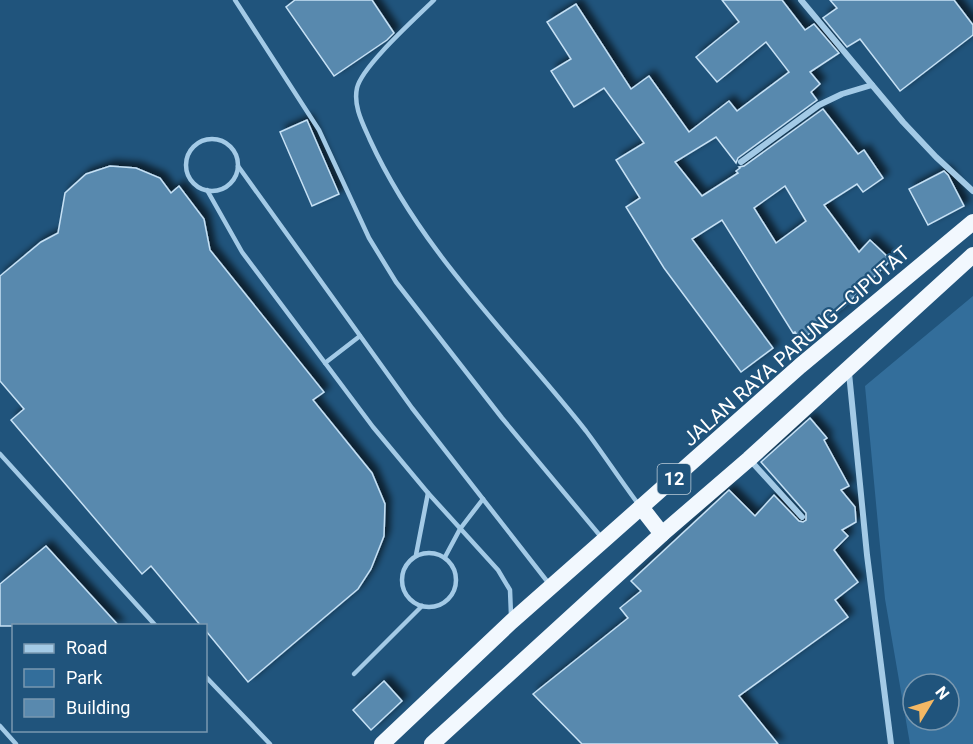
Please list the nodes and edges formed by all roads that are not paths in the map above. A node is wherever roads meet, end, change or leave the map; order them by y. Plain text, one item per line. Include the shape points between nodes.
1 (235, 0) edge
2 (434, 0) edge
3 (801, 0) edge
4 (872, 85) junction
5 (741, 162) dead end
6 (238, 166) junction
7 (207, 190) junction
8 (973, 191) edge
9 (973, 222) edge
10 (973, 255) edge
11 (360, 336) junction
12 (325, 363) junction
13 (848, 369) junction
14 (0, 454) edge
15 (749, 459) junction
16 (428, 493) junction
17 (483, 499) junction
18 (640, 507) junction
19 (802, 517) dead end
20 (460, 529) junction
21 (662, 534) junction
22 (604, 540) junction
23 (416, 555) junction
24 (445, 557) junction
25 (551, 586) junction
26 (422, 606) junction
27 (511, 622) junction
28 (154, 624) edge
29 (354, 674) dead end
30 (207, 678) edge
31 (0, 726) edge
32 (16, 744) edge
33 (270, 744) edge
34 (382, 744) edge
35 (432, 744) edge
36 (891, 744) edge

1 - 22 lane via 319,130 369,238 390,273 502,418
2 - 18 lane via 366,70 357,87 360,117 399,196 417,223 466,289 586,432
3 - 4 street
4 - 5 street via 819,105
4 - 8 street via 936,157
6 - 7 lane via 231,183
6 - 7 lane via 226,143 200,142 186,164 192,181
6 - 11 lane
7 - 12 lane via 242,252
9 - 18 highway, JALAN RAYA PARUNG—CIPUTAT / 12 via 800,366
10 - 13 highway, 12
11 - 12 lane
11 - 17 lane
12 - 16 lane
13 - 15 highway, 12
13 - 36 street
14 - 28 lane
15 - 19 street
15 - 21 highway, 12
16 - 20 lane
16 - 23 lane
17 - 20 lane
17 - 25 lane
18 - 21 highway
18 - 22 highway, JALAN RAYA PARUNG—CIPUTAT / 12
20 - 24 lane
20 - 27 lane via 505,580 510,590
21 - 35 highway, 12
22 - 25 highway, JALAN RAYA PARUNG—CIPUTAT / 12
23 - 24 lane via 426,552
23 - 26 lane via 408,561 401,578 407,596
24 - 26 lane via 456,573 454,592 440,605
25 - 27 highway, JALAN RAYA PARUNG—CIPUTAT / 12
26 - 29 lane
27 - 34 highway, JALAN RAYA PARUNG—CIPUTAT / 12
30 - 33 lane
31 - 32 lane

